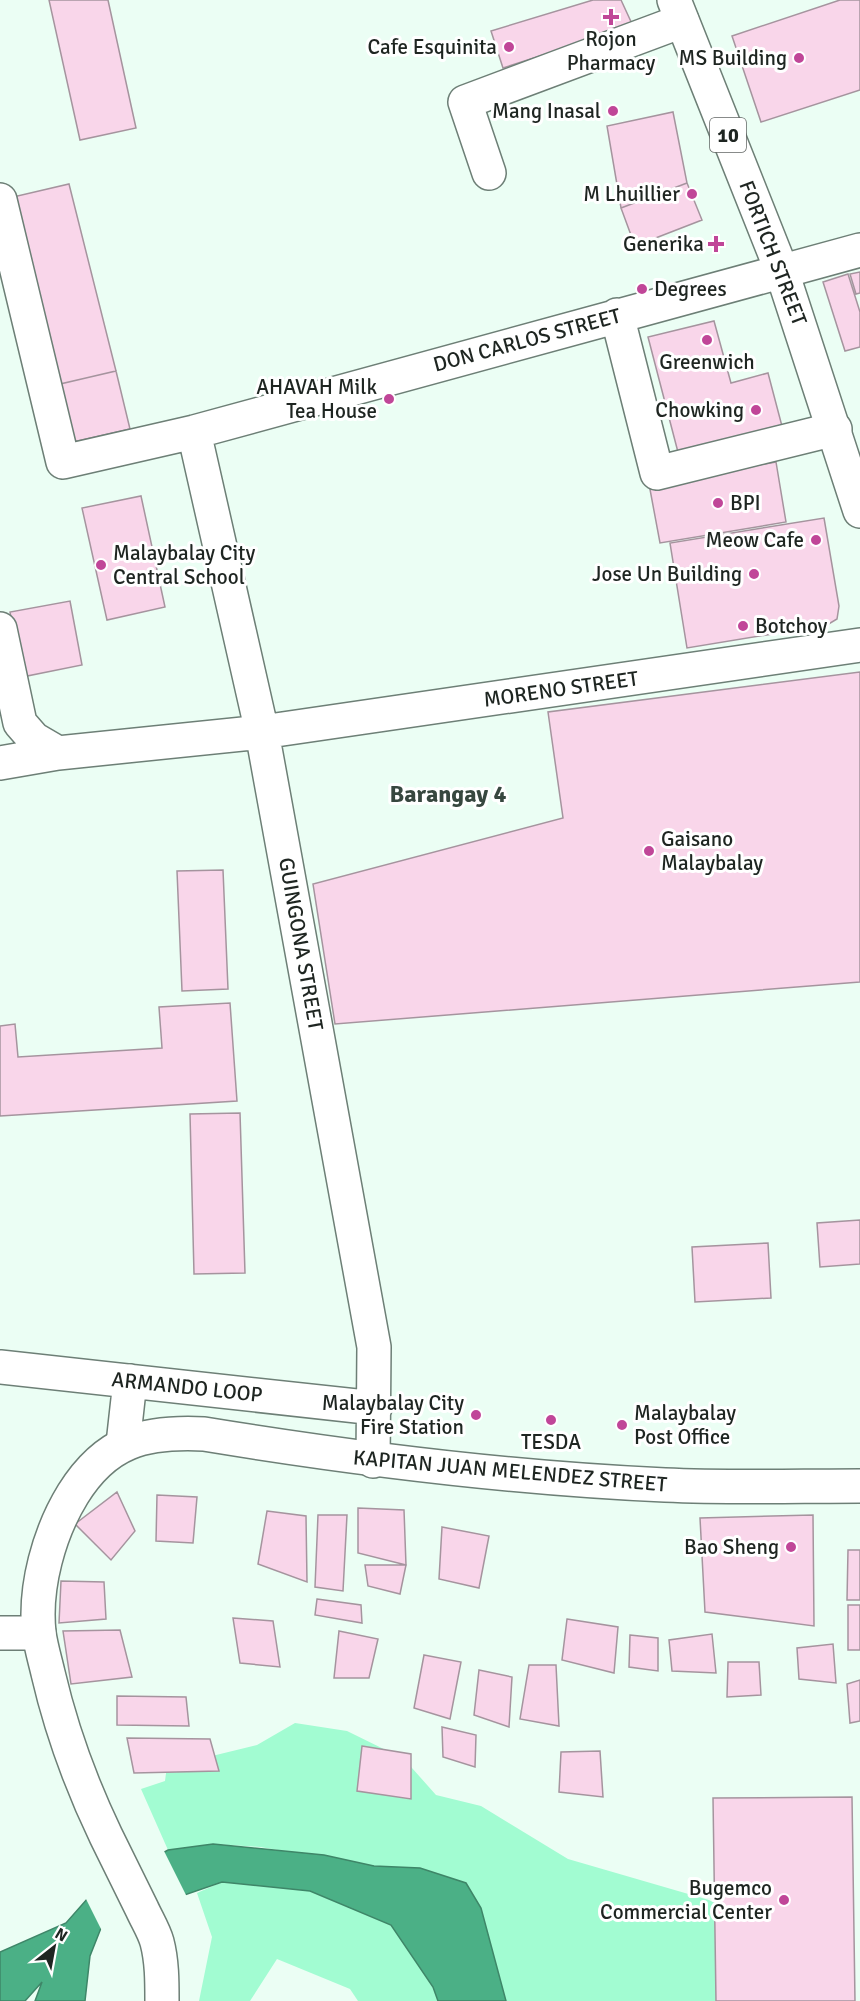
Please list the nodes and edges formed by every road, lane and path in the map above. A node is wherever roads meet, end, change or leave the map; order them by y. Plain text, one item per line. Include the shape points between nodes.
1 (678, 11) edge
2 (489, 173) dead end
3 (0, 200) edge
4 (860, 249) edge
5 (781, 269) junction
6 (617, 315) junction
7 (835, 429) junction
8 (194, 432) junction
9 (860, 511) edge
10 (0, 629) edge
11 (860, 645) edge
12 (262, 732) junction
13 (58, 753) junction
14 (0, 763) edge
15 (0, 1366) edge
16 (130, 1381) junction
17 (375, 1408) junction
18 (123, 1444) junction
19 (373, 1461) junction
20 (860, 1486) edge
21 (0, 1633) edge
22 (39, 1633) junction
23 (162, 2001) edge

1 - 2 main road via 465,102
1 - 5 main road, FORTICH STREET / 10
3 - 8 main road, DON CARLOS STREET via 63,462
4 - 5 main road, DON CARLOS STREET
5 - 6 main road, DON CARLOS STREET
5 - 7 main road, FORTICH STREET / 10
6 - 7 main road via 657,473
6 - 8 main road, DON CARLOS STREET
7 - 9 main road, FORTICH STREET / 10
8 - 12 main road, GUINGONA STREET
10 - 13 main road via 20,723 34,739
11 - 12 main road, MORENO STREET
12 - 13 main road, MORENO STREET
12 - 17 main road, GUINGONA STREET via 374,1347
13 - 14 main road, MORENO STREET
15 - 16 main road, ARMANDO LOOP
16 - 17 main road, ARMANDO LOOP
16 - 18 main road
17 - 19 main road, GUINGONA STREET
18 - 19 main road, KAPITAN JUAN MELENDEZ STREET via 150,1435 195,1434
18 - 22 main road, KAPITAN JUAN MELENDEZ STREET via 87,1472 65,1507 48,1548
19 - 20 main road, KAPITAN JUAN MELENDEZ STREET via 656,1485
21 - 22 main road
22 - 23 main road, KAPITAN JUAN MELENDEZ STREET via 72,1755 157,1941

